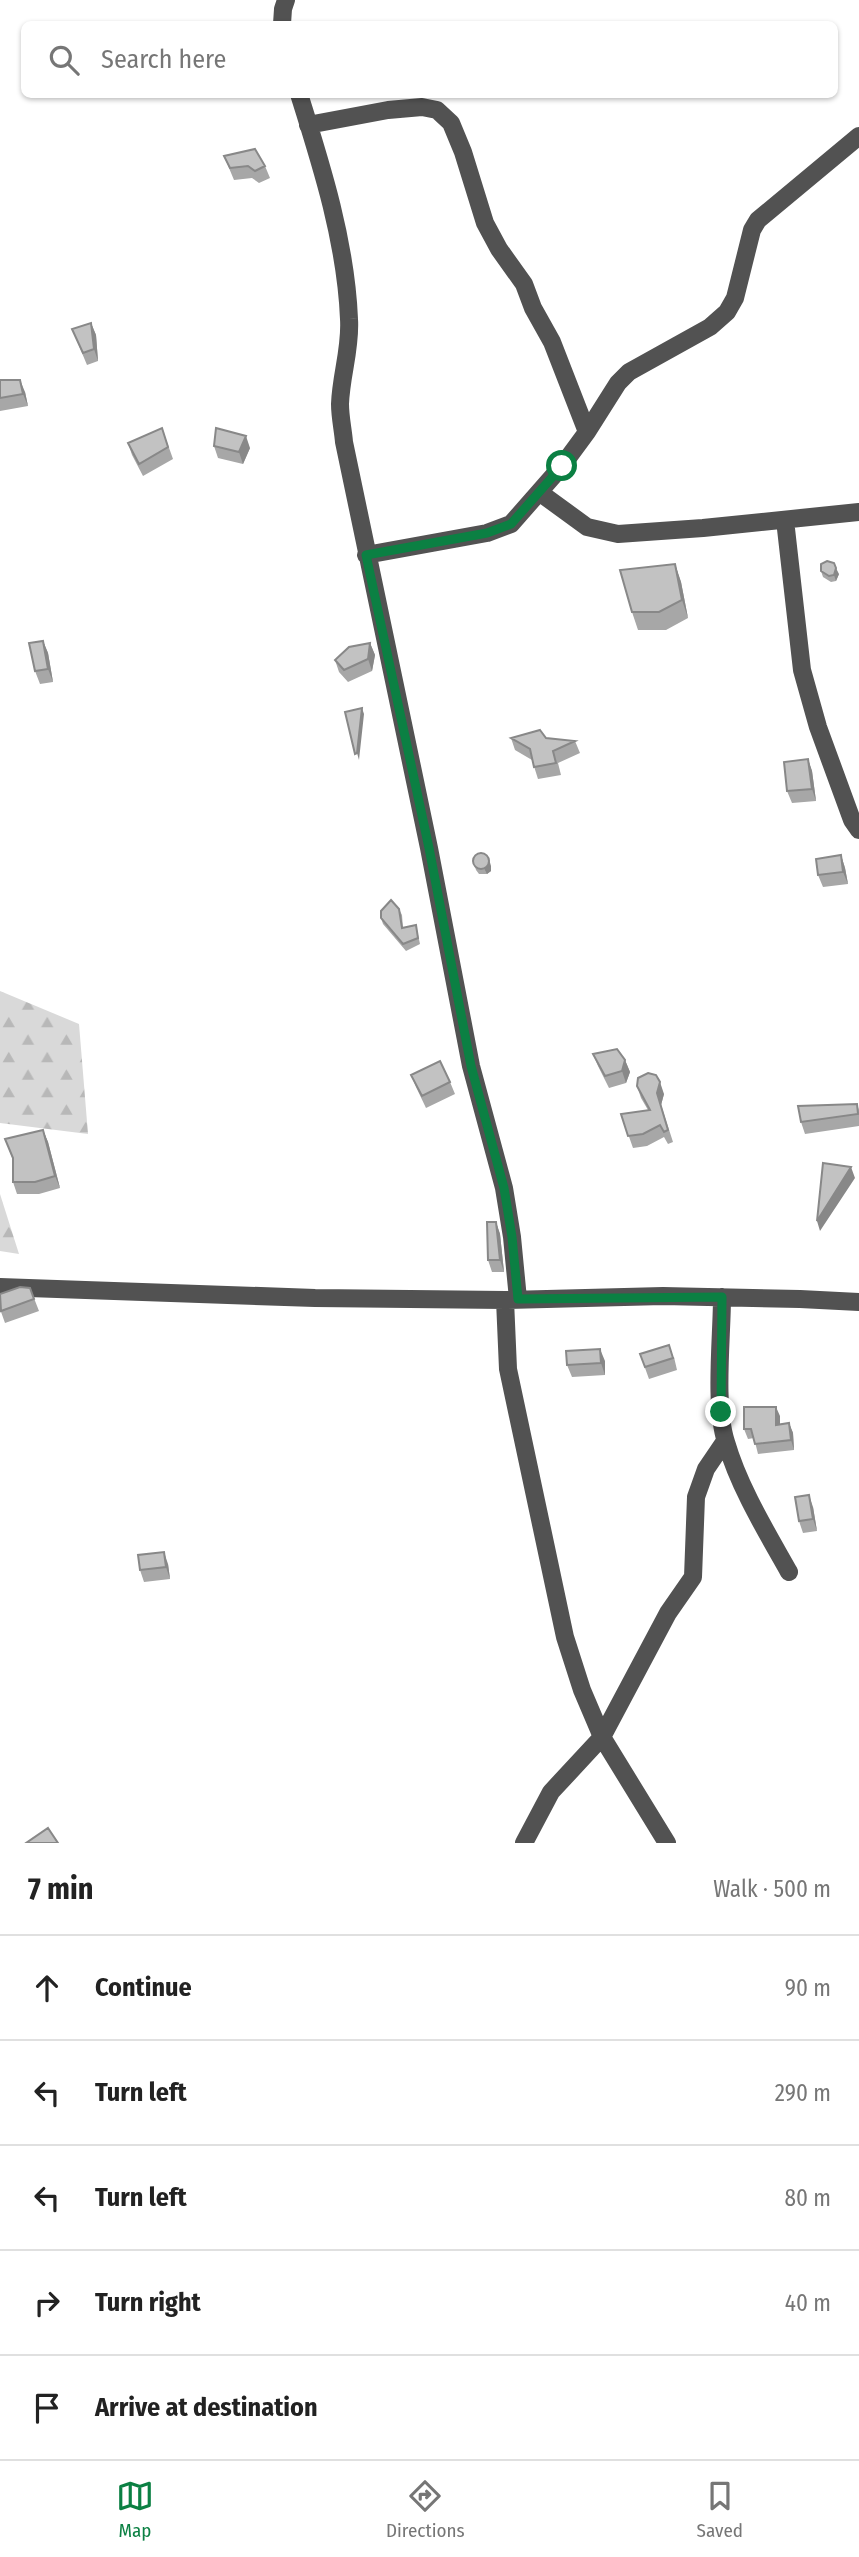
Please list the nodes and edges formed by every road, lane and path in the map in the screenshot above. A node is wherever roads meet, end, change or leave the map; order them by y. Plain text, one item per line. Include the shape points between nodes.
1 (286, 0) edge
2 (282, 21) edge
3 (300, 98) edge
4 (308, 125) junction
5 (859, 136) edge
6 (587, 432) junction
7 (539, 492) junction
8 (859, 512) edge
9 (785, 520) junction
10 (366, 555) junction
11 (859, 830) edge
12 (0, 1287) edge
13 (722, 1297) junction
14 (511, 1300) junction
15 (859, 1302) edge
16 (725, 1441) junction
17 (789, 1572) dead end
18 (602, 1737) junction
19 (524, 1843) edge
20 (667, 1843) edge

1 - 2 street
3 - 4 street
4 - 6 street via 422,107 437,110 451,123 485,223 524,284
4 - 10 street via 334,221 348,303 350,344 340,406
5 - 6 street via 758,220 727,312 710,327 629,372
6 - 7 street
7 - 9 street via 587,527 618,534
7 - 10 street via 511,524 487,533
8 - 9 street
9 - 11 street via 802,670 822,740
10 - 14 street via 471,1066 504,1188 512,1237
12 - 14 street
13 - 14 street
13 - 15 street
13 - 16 street
14 - 18 street via 508,1369 553,1589 582,1690
16 - 17 street
16 - 18 street via 706,1469 696,1497 693,1577 668,1613
18 - 19 street via 551,1792
18 - 20 street

